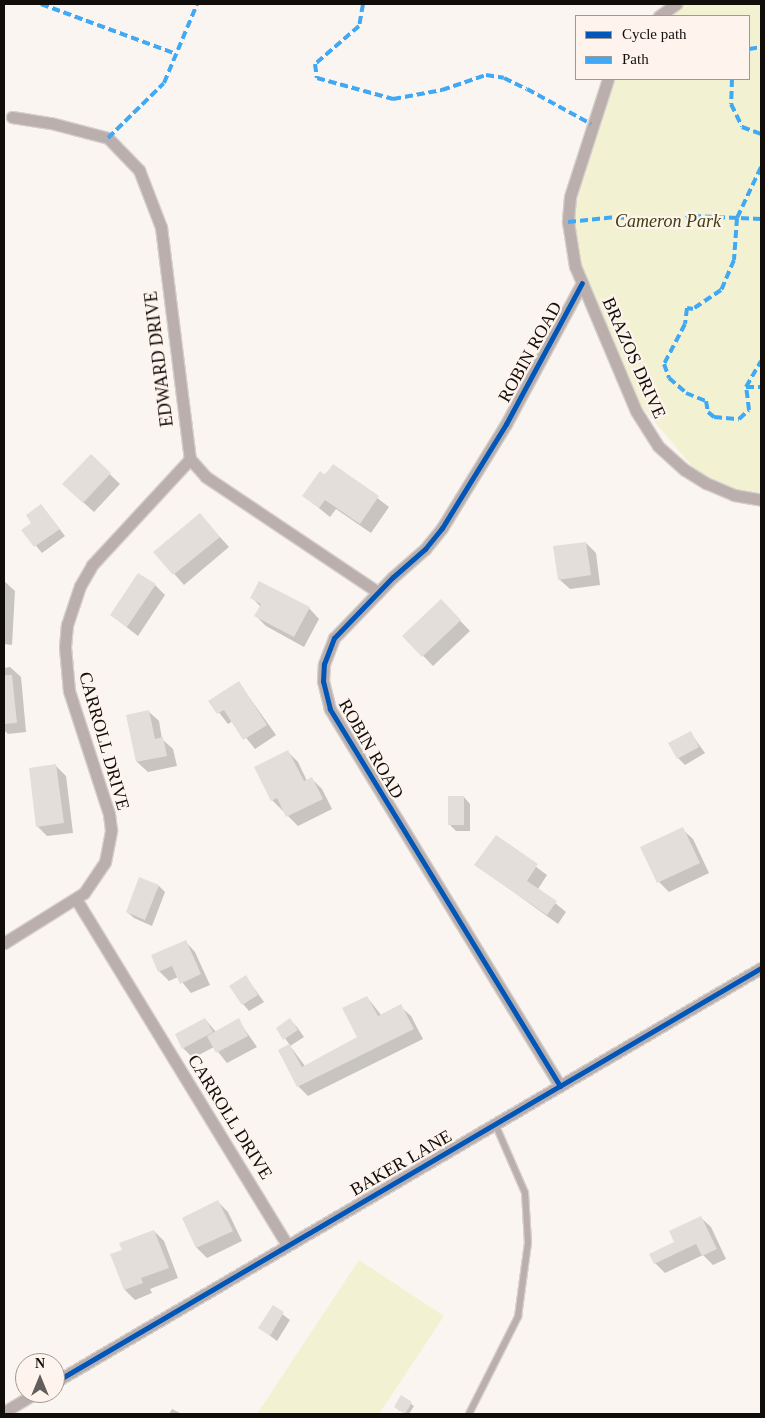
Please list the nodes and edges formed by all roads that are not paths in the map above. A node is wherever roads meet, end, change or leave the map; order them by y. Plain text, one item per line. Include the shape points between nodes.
1 (676, 4) edge
2 (660, 15) edge
3 (608, 80) edge
4 (12, 117) dead end
5 (582, 283) junction
6 (190, 459) junction
7 (761, 500) edge
8 (378, 592) junction
9 (76, 899) junction
10 (4, 944) edge
11 (761, 968) edge
12 (560, 1086) junction
13 (495, 1124) junction
14 (287, 1245) junction
15 (65, 1376) edge
16 (19, 1403) edge
17 (4, 1412) edge
18 (468, 1414) edge

1 - 2 street
3 - 5 street, BRAZOS DRIVE via 570,197 570,247
4 - 6 street, EDWARD DRIVE via 108,138 139,170 161,227
5 - 7 street, BRAZOS DRIVE via 636,411 658,446 684,470 706,484 734,495
5 - 8 street, ROBIN ROAD via 506,424 442,528 425,549
6 - 8 street via 206,477
6 - 9 street, CARROLL DRIVE via 92,565 71,611 65,647 69,690 109,814 110,830 105,862 96,879
8 - 12 street, ROBIN ROAD via 343,628 328,651 323,681 325,696
9 - 10 street
9 - 14 street, CARROLL DRIVE
11 - 12 street, BAKER LANE
12 - 13 street, BAKER LANE
13 - 14 street, BAKER LANE
13 - 18 lane via 525,1193 528,1243 518,1317
14 - 15 street, BAKER LANE
16 - 17 street

